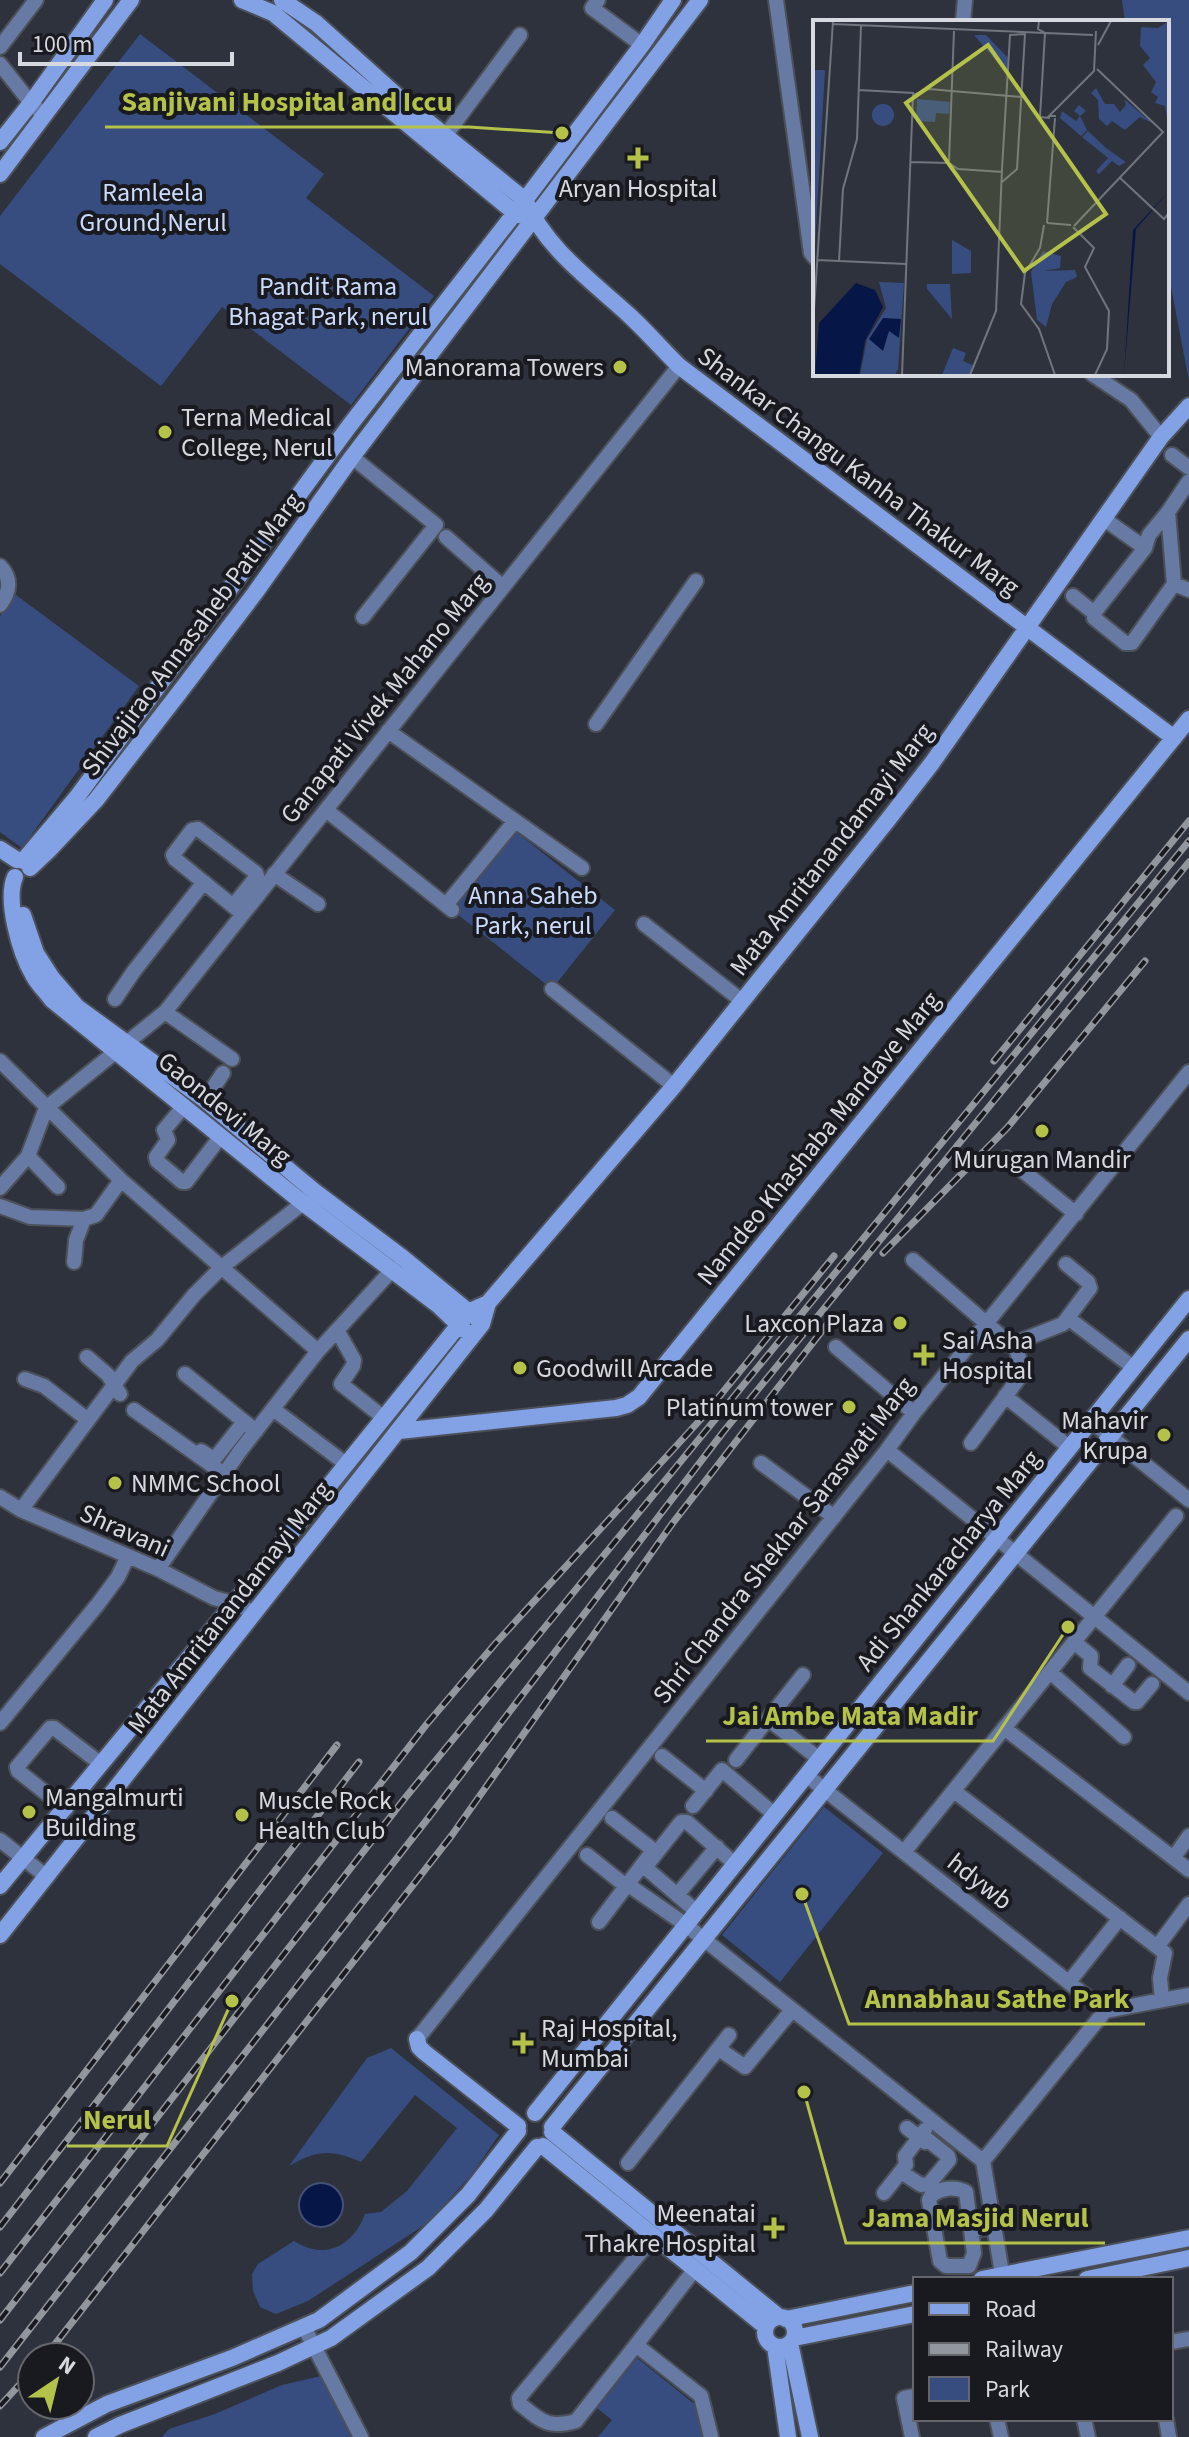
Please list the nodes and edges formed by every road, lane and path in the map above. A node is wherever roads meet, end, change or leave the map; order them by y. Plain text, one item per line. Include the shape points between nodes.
1 (36, 0) edge
2 (105, 0) edge
3 (131, 0) edge
4 (242, 0) edge
5 (282, 0) edge
6 (598, 0) edge
7 (673, 0) edge
8 (700, 0) edge
9 (776, 0) edge
10 (965, 0) edge
11 (963, 20) edge
12 (316, 23) junction
13 (520, 35) dead end
14 (304, 37) junction
15 (642, 45) junction
16 (0, 47) edge
17 (0, 64) edge
18 (37, 109) junction
19 (445, 136) junction
20 (0, 142) edge
21 (0, 174) edge
22 (520, 207) junction
23 (534, 221) junction
24 (813, 256) edge
25 (679, 366) junction
26 (1095, 376) edge
27 (1189, 406) edge
28 (1161, 437) junction
29 (1172, 455) dead end
30 (352, 457) junction
31 (1189, 468) edge
32 (1189, 481) edge
33 (1168, 512) junction
34 (1104, 519) junction
35 (446, 537) dead end
36 (1145, 548) junction
37 (0, 566) edge
38 (696, 581) dead end
39 (1174, 584) junction
40 (503, 587) junction
41 (1189, 590) edge
42 (1073, 596) dead end
43 (0, 605) edge
44 (1094, 613) junction
45 (363, 617) dead end
46 (1026, 628) junction
47 (1189, 719) edge
48 (596, 724) dead end
49 (388, 731) junction
50 (1174, 738) junction
51 (326, 810) junction
52 (515, 821) junction
53 (0, 849) edge
54 (582, 868) dead end
55 (16, 870) edge
56 (274, 874) junction
57 (204, 882) junction
58 (318, 904) dead end
59 (238, 910) junction
60 (644, 924) dead end
61 (552, 989) dead end
62 (115, 999) dead end
63 (742, 1001) junction
64 (165, 1012) junction
65 (122, 1047) junction
66 (232, 1059) dead end
67 (0, 1061) edge
68 (1189, 1072) edge
69 (223, 1073) dead end
70 (674, 1086) junction
71 (205, 1100) junction
72 (184, 1106) junction
73 (46, 1108) junction
74 (221, 1136) junction
75 (28, 1156) junction
76 (1007, 1158) dead end
77 (121, 1180) junction
78 (58, 1187) dead end
79 (0, 1188) edge
80 (309, 1197) junction
81 (0, 1206) edge
82 (1076, 1214) junction
83 (84, 1219) junction
84 (913, 1260) dead end
85 (74, 1262) dead end
86 (1066, 1264) dead end
87 (222, 1267) junction
88 (393, 1269) junction
89 (1189, 1299) edge
90 (488, 1303) junction
91 (470, 1311) junction
92 (1068, 1318) junction
93 (458, 1325) junction
94 (986, 1325) junction
95 (477, 1330) junction
96 (338, 1333) junction
97 (1189, 1339) edge
98 (1010, 1345) junction
99 (836, 1347) dead end
100 (318, 1351) junction
101 (87, 1357) dead end
102 (841, 1362) dead end
103 (1134, 1368) junction
104 (185, 1374) dead end
105 (25, 1379) dead end
106 (117, 1390) junction
107 (1005, 1396) junction
108 (134, 1410) dead end
109 (275, 1411) junction
110 (912, 1415) junction
111 (384, 1418) junction
112 (88, 1420) junction
113 (1091, 1421) junction
114 (239, 1428) dead end
115 (256, 1431) junction
116 (399, 1431) junction
117 (1111, 1436) junction
118 (971, 1443) dead end
119 (1069, 1447) junction
120 (887, 1450) junction
121 (210, 1460) junction
122 (761, 1463) dead end
123 (346, 1464) junction
124 (224, 1474) junction
125 (0, 1497) edge
126 (1189, 1499) edge
127 (21, 1510) junction
128 (1176, 1516) dead end
129 (834, 1517) junction
130 (997, 1538) junction
131 (1015, 1552) junction
132 (127, 1558) junction
133 (158, 1569) junction
134 (233, 1603) junction
135 (255, 1613) junction
136 (1094, 1616) junction
137 (1074, 1642) junction
138 (1128, 1665) dead end
139 (1050, 1672) junction
140 (803, 1675) dead end
141 (1152, 1684) dead end
142 (1112, 1686) junction
143 (1189, 1693) edge
144 (5, 1706) edge
145 (768, 1719) junction
146 (0, 1723) edge
147 (1004, 1728) junction
148 (1124, 1737) dead end
149 (662, 1756) dead end
150 (818, 1758) junction
151 (101, 1764) junction
152 (722, 1770) junction
153 (806, 1775) junction
154 (825, 1789) junction
155 (706, 1791) junction
156 (954, 1791) junction
157 (693, 1806) dead end
158 (66, 1809) junction
159 (775, 1815) junction
160 (612, 1818) dead end
161 (1189, 1836) edge
162 (0, 1840) edge
163 (717, 1847) junction
164 (904, 1852) junction
165 (587, 1855) dead end
166 (22, 1857) junction
167 (1174, 1857) junction
168 (735, 1864) junction
169 (1189, 1870) edge
170 (47, 1877) junction
171 (627, 1884) junction
172 (0, 1886) edge
173 (677, 1895) junction
174 (1189, 1904) edge
175 (1120, 1918) junction
176 (691, 1919) junction
177 (599, 1922) dead end
178 (0, 1935) edge
179 (703, 1939) junction
180 (1157, 1947) junction
181 (1069, 1982) junction
182 (1189, 1995) edge
183 (1162, 2000) junction
184 (792, 2010) junction
185 (1105, 2011) junction
186 (729, 2035) dead end
187 (417, 2039) joint
188 (719, 2049) junction
189 (933, 2120) junction
190 (524, 2122) junction
191 (913, 2132) junction
192 (546, 2138) junction
193 (983, 2161) junction
194 (628, 2163) dead end
195 (901, 2172) junction
196 (884, 2193) dead end
197 (994, 2227) junction
198 (971, 2230) junction
199 (654, 2236) junction
200 (1189, 2238) edge
201 (1189, 2258) edge
202 (695, 2269) junction
203 (1003, 2277) edge
204 (1097, 2277) edge
205 (913, 2293) edge
206 (913, 2314) edge
207 (777, 2321) junction
208 (304, 2327) junction
209 (786, 2342) junction
210 (636, 2345) junction
211 (315, 2347) junction
212 (910, 2397) edge
213 (44, 2437) edge
214 (96, 2437) edge
215 (361, 2437) edge
216 (711, 2437) edge
217 (788, 2437) edge
218 (810, 2437) edge
219 (912, 2437) edge

1 - 16 street
2 - 18 main road
3 - 18 main road
4 - 14 main road, Shankar Changu Kanha Thakur Marg via 273,13
5 - 12 main road, Shankar Changu Kanha Thakur Marg
6 - 15 street via 592,8
7 - 15 main road, Shivajirao Annasaheb Patil Marg
8 - 23 main road, Shivajirao Annasaheb Patil Marg
9 - 24 street
10 - 11 street
12 - 14 main road
12 - 19 main road, Shankar Changu Kanha Thakur Marg
13 - 19 street
14 - 22 main road, Shankar Changu Kanha Thakur Marg via 396,117
15 - 22 main road, Shivajirao Annasaheb Patil Marg
17 - 18 street
18 - 20 main road
18 - 21 main road
19 - 22 main road, Shankar Changu Kanha Thakur Marg
22 - 23 main road, Shankar Changu Kanha Thakur Marg
22 - 55 main road, Shivajirao Annasaheb Patil Marg via 350,425 77,797
23 - 25 main road, Shankar Changu Kanha Thakur Marg
23 - 30 main road, Shivajirao Annasaheb Patil Marg
25 - 40 street, Ganapati Vivek Mahano Marg
25 - 46 main road, Shankar Changu Kanha Thakur Marg
26 - 28 street via 1131,400
27 - 28 main road, Mata Amritanandamayi Marg
28 - 34 main road, Mata Amritanandamayi Marg
29 - 31 street
30 - 45 street via 436,525
30 - 55 main road, Shivajirao Annasaheb Patil Marg via 105,789 49,850
32 - 33 street
33 - 36 street
33 - 39 street
34 - 36 street
34 - 46 main road, Mata Amritanandamayi Marg
35 - 40 street
36 - 44 street
37 - 43 street via 9,580
38 - 48 street
39 - 41 street
39 - 44 street via 1132,643 1125,643
40 - 49 street, Ganapati Vivek Mahano Marg
42 - 44 street
46 - 50 main road, Shankar Changu Kanha Thakur Marg
46 - 63 main road, Mata Amritanandamayi Marg via 932,763
47 - 50 main road, Namdeo Khashaba Mandave Marg
49 - 51 street, Ganapati Vivek Mahano Marg
49 - 52 street
50 - 116 main road, Namdeo Khashaba Mandave Marg via 639,1397 616,1408
51 - 52 street via 449,908
51 - 56 street, Ganapati Vivek Mahano Marg
52 - 54 street
53 - 55 main road
55 - 65 main road, Gaondevi Marg via 36,953 77,1007
56 - 58 street
56 - 59 street, Ganapati Vivek Mahano Marg
57 - 59 street
57 - 59 street via 173,855 196,828 256,873
57 - 62 street
59 - 64 street, Ganapati Vivek Mahano Marg
60 - 63 street
61 - 70 street
63 - 70 main road, Mata Amritanandamayi Marg
64 - 65 street, Ganapati Vivek Mahano Marg
64 - 66 street
65 - 71 main road, Gaondevi Marg
65 - 72 main road, Gaondevi Marg
65 - 73 street, Ganapati Vivek Mahano Marg
67 - 73 street
68 - 82 street, Shri Chandra Shekhar Saraswati Marg
69 - 71 street
70 - 90 main road, Mata Amritanandamayi Marg
71 - 80 main road, Gaondevi Marg
72 - 74 main road, Gaondevi Marg
72 - 74 street via 164,1130 168,1140 156,1157 182,1182
73 - 75 street
73 - 77 street
74 - 80 main road, Gaondevi Marg
75 - 78 street
75 - 79 street
76 - 82 street
77 - 83 street via 96,1215
77 - 87 street
80 - 87 street
80 - 88 main road, Gaondevi Marg
80 - 91 main road, Gaondevi Marg
81 - 83 street via 30,1217
82 - 94 street, Shri Chandra Shekhar Saraswati Marg
83 - 85 street
84 - 94 street
86 - 92 street via 1090,1288
87 - 100 street
87 - 106 street via 132,1361
88 - 93 main road, Gaondevi Marg
88 - 96 street
89 - 103 main road, Adi Shankaracharya Marg
90 - 91 main road, Mata Amritanandamayi Marg
90 - 95 main road, Mata Amritanandamayi Marg
91 - 93 main road, Mata Amritanandamayi Marg
91 - 95 main road, Gaondevi Marg
92 - 98 street
92 - 103 street
93 - 95 main road, Gaondevi Marg
93 - 111 main road, Mata Amritanandamayi Marg
94 - 98 street
94 - 110 street, Shri Chandra Shekhar Saraswati Marg
95 - 116 main road, Mata Amritanandamayi Marg
96 - 100 street
96 - 109 street
96 - 111 street via 354,1360 341,1384
97 - 117 main road, Adi Shankaracharya Marg
98 - 107 street via 1020,1361 1019,1378
99 - 110 street
100 - 109 street
101 - 106 street
102 - 110 street
103 - 113 main road, Adi Shankaracharya Marg
104 - 115 street
105 - 112 street via 44,1386
106 - 112 street
107 - 118 street
107 - 119 street
108 - 121 street
109 - 115 street
109 - 123 street
110 - 120 street, Shri Chandra Shekhar Saraswati Marg
111 - 123 main road, Mata Amritanandamayi Marg
112 - 127 street
113 - 117 street
113 - 119 main road, Adi Shankaracharya Marg
114 - 121 street
115 - 124 street
116 - 135 main road, Mata Amritanandamayi Marg
117 - 126 street
117 - 131 main road, Adi Shankaracharya Marg
119 - 130 main road, Adi Shankaracharya Marg
120 - 129 street, Shri Chandra Shekhar Saraswati Marg
120 - 130 street
121 - 124 street
122 - 129 street
123 - 134 main road, Mata Amritanandamayi Marg
124 - 133 street
125 - 127 street, Shravani
127 - 132 street, Shravani
128 - 136 street
129 - 187 street, Shri Chandra Shekhar Saraswati Marg
130 - 131 street
130 - 150 main road, Adi Shankaracharya Marg
131 - 136 street
131 - 154 main road, Adi Shankaracharya Marg
132 - 133 street, Shravani
132 - 144 street via 98,1604
133 - 134 street, Shravani
134 - 135 street, Shravani
134 - 151 main road, Mata Amritanandamayi Marg
135 - 170 main road, Mata Amritanandamayi Marg
136 - 137 street
136 - 143 street
137 - 139 street
137 - 142 street via 1091,1656 1090,1668
138 - 142 street
139 - 147 street
139 - 148 street
140 - 145 street
141 - 142 street via 1137,1702
144 - 146 street
145 - 150 street
145 - 152 street
147 - 156 street
147 - 167 street
149 - 155 street
150 - 153 main road, Adi Shankaracharya Marg
151 - 158 main road, Mata Amritanandamayi Marg
151 - 158 street via 50,1728 17,1767
152 - 155 street
152 - 159 street
153 - 154 street, hdywb
153 - 159 main road, Adi Shankaracharya Marg
154 - 164 street, hdywb
154 - 179 main road, Adi Shankaracharya Marg
155 - 157 street
156 - 164 street
156 - 175 street
158 - 166 main road, Mata Amritanandamayi Marg
159 - 168 main road, Adi Shankaracharya Marg
160 - 171 street via 652,1849
161 - 167 street
162 - 166 street
163 - 168 street
163 - 173 street
163 - 173 street via 681,1822 647,1865
164 - 181 street, hdywb
165 - 171 street
166 - 170 street
166 - 172 main road, Mata Amritanandamayi Marg
167 - 169 street
168 - 176 main road, Adi Shankaracharya Marg
170 - 178 main road, Mata Amritanandamayi Marg
171 - 176 street
171 - 177 street
173 - 176 street
174 - 180 street
175 - 180 street
175 - 181 street
176 - 179 street
176 - 190 main road, Adi Shankaracharya Marg
179 - 184 street
179 - 192 main road, Adi Shankaracharya Marg
180 - 183 street via 1165,1953
181 - 185 street, hdywb
182 - 183 street
183 - 185 street
184 - 188 street via 745,2067
184 - 189 street
185 - 193 street
186 - 188 street
187 - 190 main road, Shri Chandra Shekhar Saraswati Marg via 424,2052
188 - 194 street
189 - 191 street
189 - 193 street
190 - 192 main road via 546,2117
190 - 192 main road via 519,2137 526,2145
190 - 208 main road, Adi Shankaracharya Marg via 468,2195 411,2252
191 - 195 street
191 - 195 street via 949,2160 929,2184 921,2185
192 - 199 main road
192 - 207 main road
192 - 211 main road, Adi Shankaracharya Marg via 428,2268
193 - 197 street
195 - 196 street
197 - 198 street
197 - 203 street
198 - 198 street via 974,2253 969,2266 946,2266 940,2261 931,2196 943,2189 966,2192
199 - 202 main road
199 - 210 street via 519,2398 520,2404 545,2424 576,2421
200 - 203 main road
201 - 204 main road
202 - 207 main road
202 - 210 street
205 - 207 main road
206 - 209 main road
207 - 209 main road via 793,2325
207 - 209 main road via 768,2340
208 - 211 street
208 - 213 main road, Adi Shankaracharya Marg via 107,2404
209 - 217 main road
209 - 218 main road
210 - 216 street via 701,2396
211 - 214 main road, Adi Shankaracharya Marg
211 - 215 street
212 - 219 street

